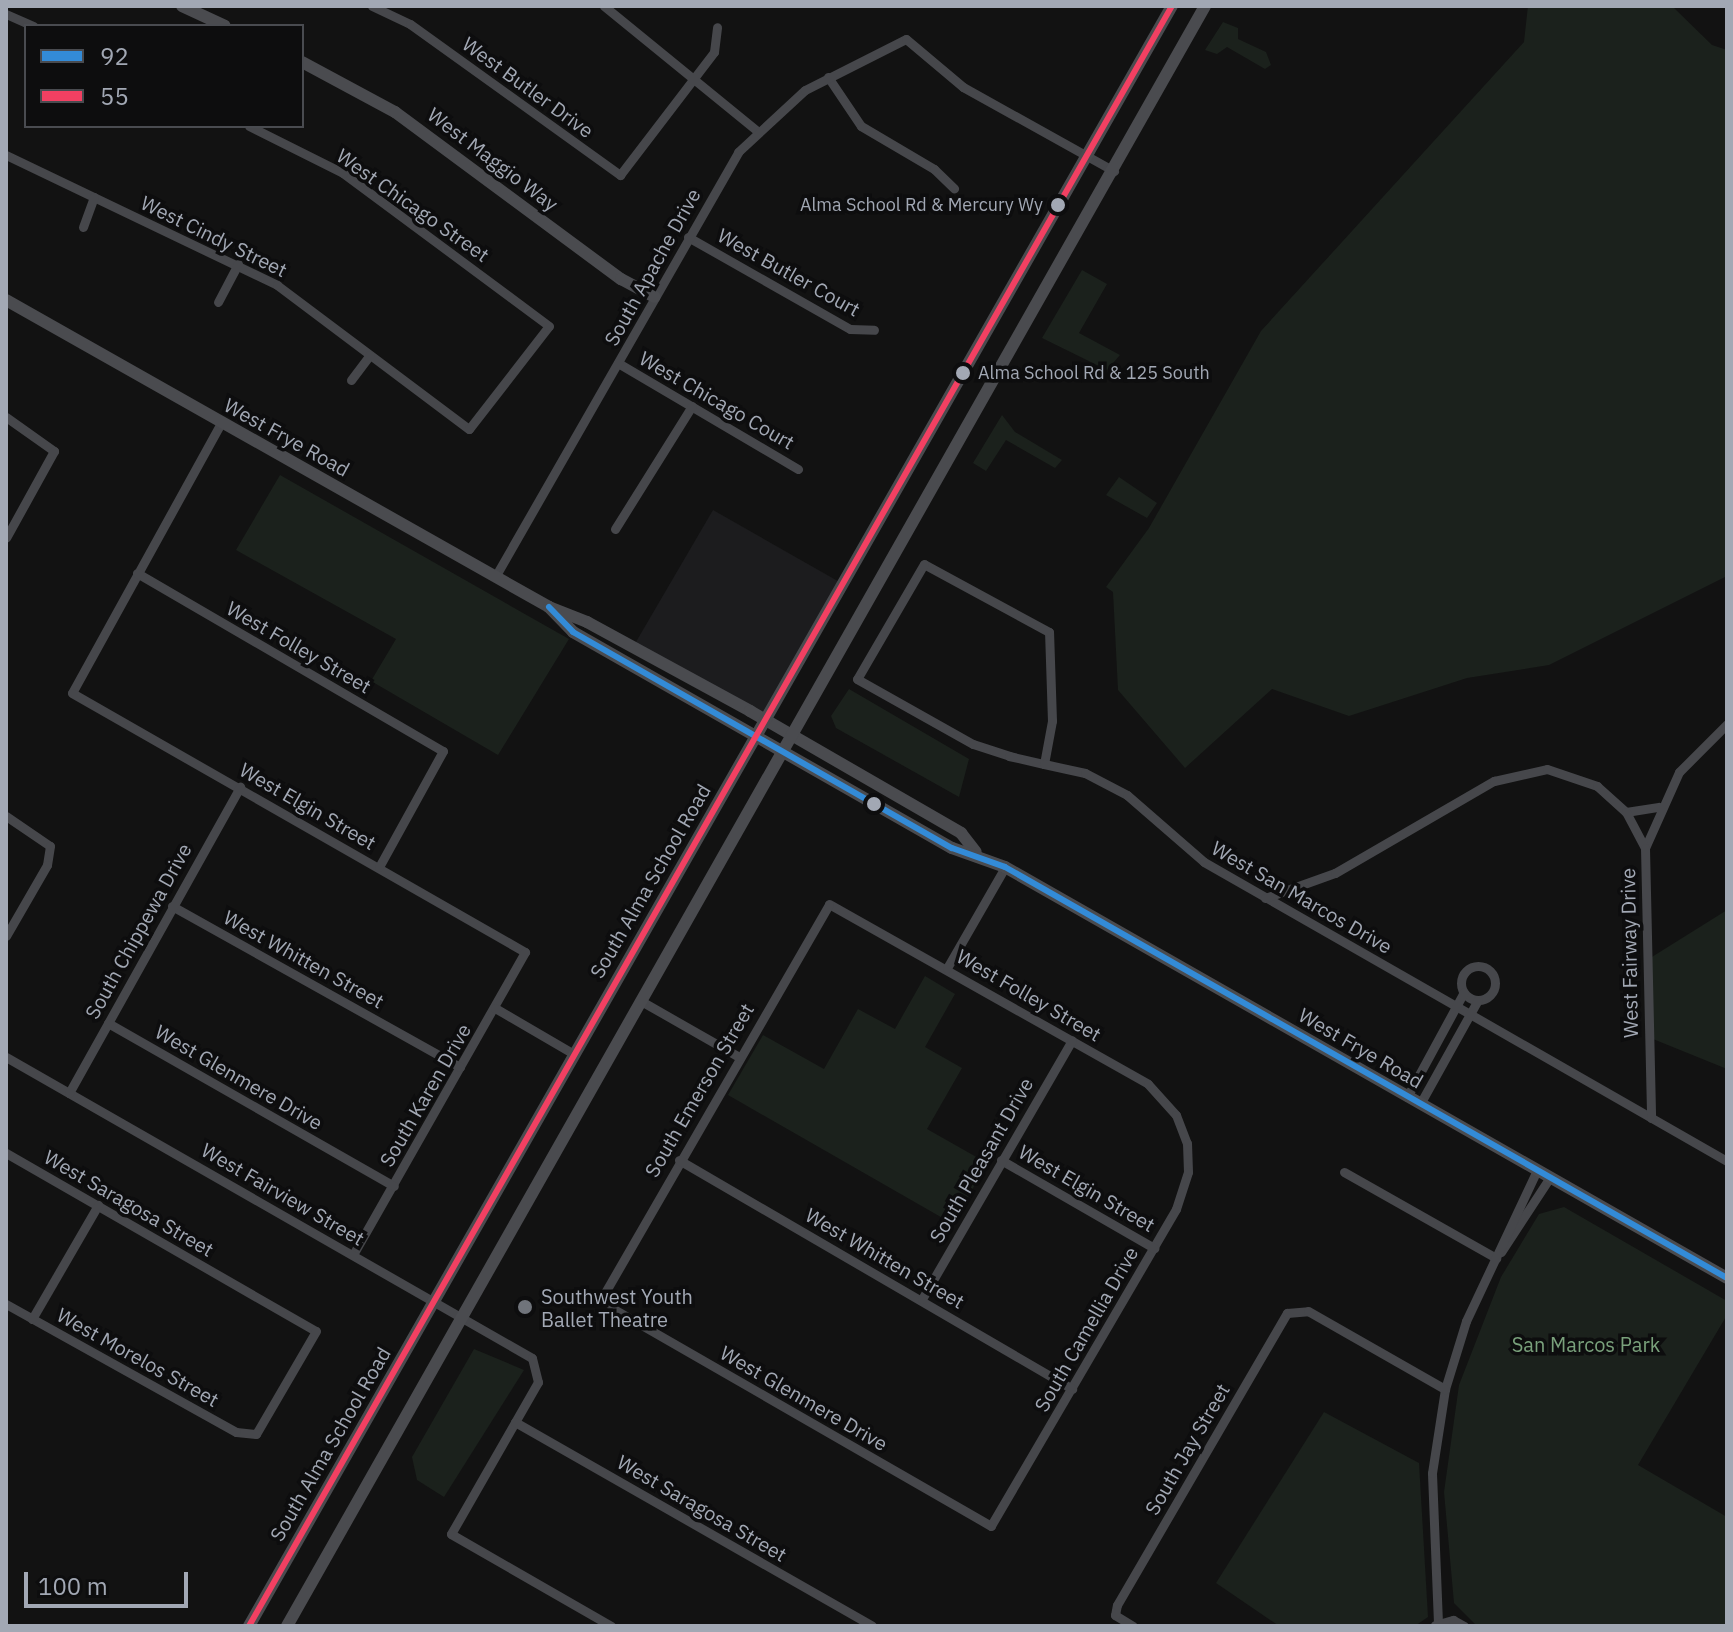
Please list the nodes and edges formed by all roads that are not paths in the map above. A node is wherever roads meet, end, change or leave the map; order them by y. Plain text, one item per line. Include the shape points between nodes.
1 (182, 6) edge
2 (372, 6) edge
3 (604, 6) edge
4 (1172, 6) edge
5 (1205, 6) edge
6 (6, 14) edge
7 (28, 24) edge
8 (221, 24) edge
9 (717, 27) dead end
10 (304, 63) edge
11 (696, 77) junction
12 (828, 77) junction
13 (253, 128) edge
14 (756, 130) junction
15 (6, 155) edge
16 (1086, 156) junction
17 (1114, 171) junction
18 (954, 188) dead end
19 (94, 197) junction
20 (83, 227) dead end
21 (688, 237) junction
22 (238, 264) junction
23 (655, 297) junction
24 (6, 300) edge
25 (218, 302) dead end
26 (874, 330) dead end
27 (370, 355) junction
28 (618, 363) junction
29 (351, 380) dead end
30 (692, 406) junction
31 (6, 417) edge
32 (221, 423) junction
33 (469, 429) joint
34 (798, 469) dead end
35 (615, 529) dead end
36 (6, 538) edge
37 (137, 573) junction
38 (495, 577) junction
39 (549, 607) junction
40 (765, 720) junction
41 (1727, 724) edge
42 (791, 735) junction
43 (756, 736) junction
44 (782, 751) junction
45 (1044, 764) junction
46 (240, 787) junction
47 (1659, 807) junction
48 (1626, 812) junction
49 (6, 816) edge
50 (1645, 848) junction
51 (976, 852) junction
52 (379, 867) junction
53 (1005, 867) junction
54 (1265, 898) junction
55 (829, 904) joint
56 (172, 906) junction
57 (6, 936) edge
58 (525, 952) joint
59 (947, 968) junction
60 (1464, 992) junction
61 (1478, 1000) junction
62 (641, 1001) junction
63 (495, 1008) junction
64 (1456, 1008) junction
65 (1469, 1015) junction
66 (108, 1023) junction
67 (1072, 1040) junction
68 (1436, 1044) junction
69 (1449, 1052) junction
70 (574, 1054) junction
71 (6, 1057) edge
72 (739, 1057) junction
73 (460, 1067) junction
74 (69, 1093) junction
75 (1407, 1097) junction
76 (1420, 1104) junction
77 (1651, 1118) junction
78 (1187, 1143) joint
79 (6, 1153) edge
80 (679, 1160) junction
81 (1001, 1160) junction
82 (1727, 1161) edge
83 (1537, 1170) junction
84 (1344, 1172) dead end
85 (1550, 1177) junction
86 (394, 1186) junction
87 (98, 1205) junction
88 (1154, 1248) junction
89 (353, 1255) junction
90 (1496, 1258) junction
91 (1727, 1278) edge
92 (603, 1296) joint
93 (922, 1299) junction
94 (435, 1300) junction
95 (6, 1304) edge
96 (462, 1316) junction
97 (32, 1319) junction
98 (1072, 1389) junction
99 (1445, 1389) junction
100 (515, 1422) junction
101 (256, 1434) joint
102 (991, 1526) joint
103 (1441, 1607) junction
104 (1453, 1620) junction
105 (1436, 1624) edge
106 (249, 1626) edge
107 (287, 1626) edge
108 (611, 1626) edge
109 (872, 1626) edge
110 (1133, 1626) edge
111 (1464, 1626) edge

1 - 8 main road
2 - 11 street, West Butler Drive via 410,24 620,175
3 - 11 street
4 - 16 main road, South Alma School Road
5 - 17 main road
6 - 7 street
9 - 11 street via 714,52
10 - 23 main road, West Maggio Way via 395,112 610,272
11 - 14 street
12 - 14 street, South Apache Drive
12 - 16 street, South Apache Drive via 906,39 963,87
12 - 18 street via 861,126 934,169
13 - 33 street, West Chicago Street via 343,173 549,326
14 - 21 street, South Apache Drive
15 - 19 street, West Cindy Street
16 - 17 street
16 - 40 main road, South Alma School Road
17 - 42 main road
19 - 20 street
19 - 22 street, West Cindy Street
21 - 23 street, South Apache Drive
21 - 26 street, West Butler Court via 850,329
22 - 25 street
22 - 27 street, West Cindy Street via 277,285
23 - 28 street, South Apache Drive
24 - 32 main road, West Frye Road
27 - 29 street
27 - 33 street, West Cindy Street
28 - 30 street, West Chicago Court
28 - 38 street, South Apache Drive
30 - 34 street, West Chicago Court
30 - 35 street
31 - 36 street via 54,451
32 - 37 street
32 - 38 main road, West Frye Road
37 - 46 street, West Elgin Street via 72,693
37 - 52 street, West Folley Street via 443,751
38 - 39 main road, West Frye Road
39 - 40 main road, West Frye Road via 587,622
39 - 43 main road, West Frye Road via 573,632
40 - 42 main road, West Frye Road
40 - 43 main road, South Alma School Road
41 - 47 street via 1692,754
42 - 44 main road
42 - 51 main road, West Frye Road via 961,833
43 - 44 main road, West Frye Road
43 - 70 main road, South Alma School Road
44 - 51 main road, West Frye Road via 952,848
44 - 62 main road
45 - 45 street, West San Marcos Drive via 1052,721 1049,632 924,564 857,679 973,744
45 - 54 street, West San Marcos Drive via 1085,773 1127,795 1204,862
46 - 52 street, West Elgin Street
46 - 56 street, South Chippewa Drive
47 - 48 street
47 - 50 street
48 - 50 street, West Fairway Drive
48 - 54 street, West Fairway Drive via 1572,774 1522,771 1494,781 1335,873
49 - 57 street via 50,846 47,865
50 - 77 street, West Fairway Drive
51 - 53 main road, West Frye Road
52 - 58 street, West Elgin Street
53 - 59 street
53 - 75 main road, West Frye Road
54 - 64 street, West San Marcos Drive
55 - 59 street, West Folley Street
55 - 72 street, South Emerson Street
56 - 66 street, South Chippewa Drive
56 - 73 street, West Whitten Street
58 - 63 street, South Karen Drive
59 - 67 street, West Folley Street
60 - 61 street
60 - 61 street via 1463,974 1484,967 1495,984
60 - 64 street
61 - 65 street
62 - 72 street
62 - 96 main road
63 - 70 street
63 - 73 street, South Karen Drive
64 - 65 street, West San Marcos Drive
64 - 68 street
65 - 69 street
65 - 77 street, West San Marcos Drive
66 - 74 street, South Chippewa Drive
66 - 86 street, West Glenmere Drive
67 - 78 street, West Folley Street via 1165,1098
67 - 81 street, South Pleasant Drive
68 - 69 street
68 - 75 street
69 - 76 street
70 - 94 main road, South Alma School Road
71 - 74 street, West Fairview Street
72 - 80 street, South Emerson Street
73 - 86 street, South Karen Drive
74 - 89 street, West Fairview Street
75 - 76 main road, West Frye Road
76 - 83 main road, West Frye Road
77 - 82 street, West San Marcos Drive
78 - 88 street, South Camellia Drive via 1184,1190
79 - 87 street, West Saragosa Street
80 - 92 street, South Emerson Street
80 - 93 street, West Whitten Street
81 - 88 street, West Elgin Street
81 - 93 street, South Pleasant Drive
83 - 85 main road, West Frye Road
83 - 90 street
84 - 90 street
85 - 90 street
85 - 91 main road, West Frye Road
86 - 89 street, South Karen Drive
87 - 97 street
87 - 101 street, West Saragosa Street via 316,1331
88 - 98 street, South Camellia Drive
89 - 94 street, West Fairview Street
90 - 99 street
92 - 102 street, West Glenmere Drive via 614,1309
93 - 98 street, West Whitten Street
94 - 96 street, West Fairview Street
94 - 106 main road, South Alma School Road
95 - 97 street, West Morelos Street
96 - 100 street, West Fairview Street via 532,1358 538,1382
96 - 107 main road
97 - 101 street, West Morelos Street via 236,1432
98 - 102 street, South Camellia Drive
99 - 103 street via 1431,1517
99 - 110 street, South Jay Street via 1297,1308 1287,1313 1115,1615
100 - 108 street via 451,1534
100 - 109 street, West Saragosa Street
103 - 104 street
103 - 105 street
104 - 105 street
104 - 111 street

